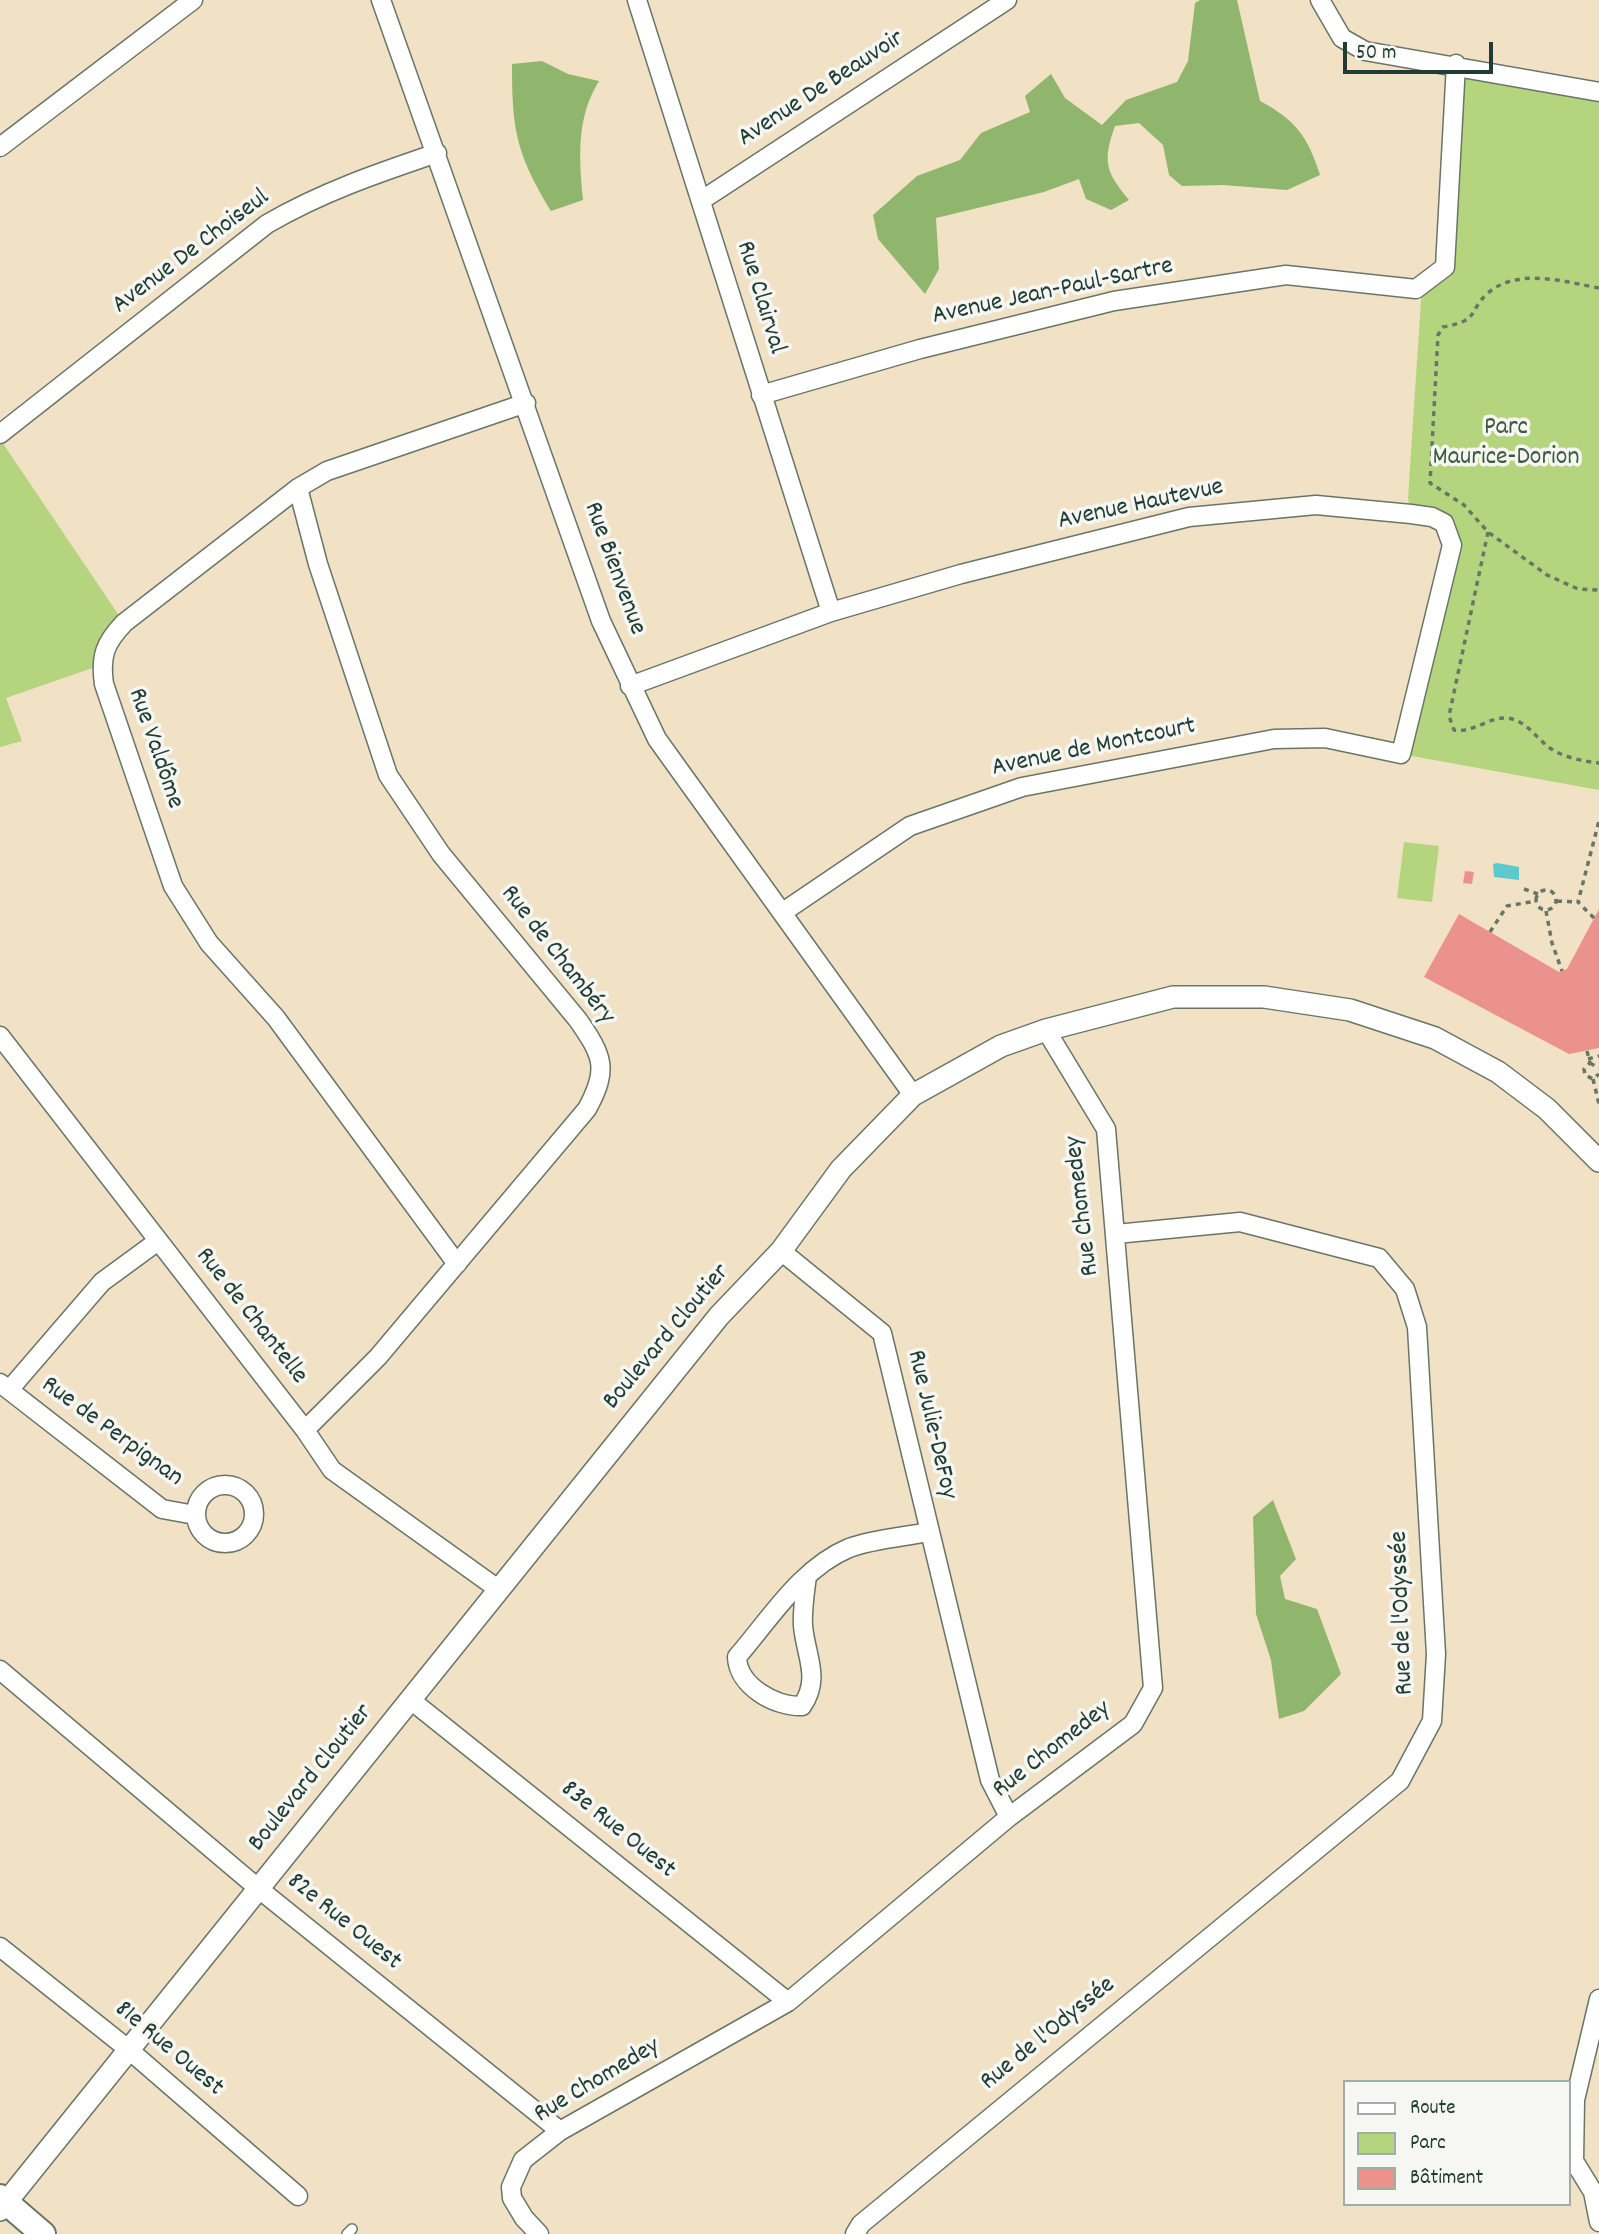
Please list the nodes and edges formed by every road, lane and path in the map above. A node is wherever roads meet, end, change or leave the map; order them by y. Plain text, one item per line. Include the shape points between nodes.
1 (192, 0) edge
2 (381, 0) edge
3 (637, 0) edge
4 (1006, 0) edge
5 (1320, 0) edge
6 (1455, 64) junction
7 (1599, 92) edge
8 (0, 147) edge
9 (438, 153) junction
10 (702, 200) junction
11 (1599, 288) edge
12 (761, 394) junction
13 (526, 403) junction
14 (0, 434) edge
15 (298, 488) junction
16 (1489, 532) junction
17 (1599, 590) edge
18 (831, 612) junction
19 (630, 686) junction
20 (1401, 754) joint
21 (1599, 763) edge
22 (1599, 821) edge
23 (1524, 889) dead end
24 (1538, 894) junction
25 (1536, 901) junction
26 (1557, 901) junction
27 (1578, 902) junction
28 (1546, 911) junction
29 (783, 912) junction
30 (1594, 918) dead end
31 (1490, 932) dead end
32 (1563, 971) dead end
33 (1046, 1030) junction
34 (0, 1036) edge
35 (1587, 1051) dead end
36 (1599, 1056) edge
37 (1589, 1061) junction
38 (1599, 1068) edge
39 (1599, 1074) edge
40 (1593, 1079) junction
41 (913, 1096) junction
42 (1599, 1104) edge
43 (1596, 1152) edge
44 (1116, 1234) junction
45 (158, 1241) junction
46 (781, 1251) junction
47 (457, 1264) junction
48 (4, 1387) edge
49 (304, 1430) junction
50 (195, 1515) dead end
51 (929, 1532) junction
52 (807, 1576) junction
53 (498, 1589) junction
54 (0, 1670) edge
55 (412, 1701) junction
56 (1009, 1817) junction
57 (259, 1888) junction
58 (0, 1947) edge
59 (1599, 1999) edge
60 (788, 2002) junction
61 (128, 2049) junction
62 (560, 2131) junction
63 (298, 2196) dead end
64 (2, 2203) edge
65 (1599, 2222) edge
66 (43, 2234) edge
67 (539, 2234) edge
68 (855, 2234) edge

1 - 8 street
2 - 9 street, Rue Bienvenue
3 - 10 street, Rue Clairval
4 - 10 street, Avenue De Beauvoir
5 - 6 street via 1342,38 1365,51
6 - 7 street
6 - 12 street, Avenue Jean-Paul-Sartre via 1445,267 1416,289 1286,275 1114,301
9 - 13 street, Rue Bienvenue
9 - 14 street, Avenue De Choiseul via 345,184 267,225
10 - 12 street, Rue Clairval
11 - 16 path via 1544,278 1512,280 1488,294 1475,315 1443,327 1437,335 1430,483 1464,505
12 - 18 street, Rue Clairval
13 - 15 street, Rue Valdôme via 327,471
13 - 19 street, Rue Bienvenue via 601,621
15 - 47 street, Rue de Chambéry via 318,564 388,775 441,854 578,1020 601,1063 601,1084 587,1109
15 - 47 street, Rue Valdôme via 124,623 104,648 104,684 173,886 209,943 276,1018
16 - 17 path via 1547,575 1578,589
16 - 21 path via 1449,716 1454,730 1467,732 1506,718 1524,724 1549,748 1580,761
18 - 19 street, Avenue Hautevue
18 - 20 street, Avenue Hautevue via 1189,517 1316,505 1432,517 1444,523 1452,545
19 - 29 street, Rue Bienvenue via 657,739
20 - 29 street, Avenue de Montcourt via 1325,738 1274,739 1022,787 910,826
22 - 27 path
23 - 24 path
24 - 25 path
24 - 26 path via 1546,889
25 - 28 path
25 - 31 path via 1507,906
26 - 27 path
26 - 28 path
27 - 30 path
28 - 32 path
29 - 41 street, Rue Bienvenue
33 - 41 street, Boulevard Cloutier via 1002,1046
33 - 43 street, Boulevard Cloutier via 1173,997 1264,997 1350,1010 1435,1038 1498,1072
33 - 44 street, Rue Chomedey via 1105,1129
34 - 45 street, Rue de Chantelle
35 - 37 path
36 - 37 path
37 - 38 path
37 - 40 path via 1585,1075
39 - 40 path
40 - 42 path
41 - 46 street, Boulevard Cloutier via 841,1169
44 - 56 street, Rue Chomedey via 1153,1688 1133,1724
44 - 68 street, Rue de l'Odyssée via 1240,1222 1379,1258 1405,1289 1417,1327 1436,1654 1432,1721 1400,1781 861,2224
45 - 48 street via 102,1282
45 - 49 street, Rue de Chantelle
46 - 51 street, Rue Julie-DeFoy via 882,1333
46 - 53 street, Boulevard Cloutier via 719,1315
47 - 49 street, Rue de Chambéry via 378,1357
48 - 50 street, Rue de Perpignan via 162,1509
49 - 53 street, Rue de Chantelle via 331,1470
51 - 52 street, Rue Julie-DeFoy via 851,1548 825,1560
51 - 56 street, Rue Julie-DeFoy via 990,1780
52 - 52 street, Rue Julie-DeFoy via 737,1657 745,1682 786,1707 802,1706 811,1692 803,1626
53 - 55 street, Boulevard Cloutier
54 - 57 street, 82e Rue Ouest
55 - 57 street, Boulevard Cloutier
55 - 60 street, 83e Rue Ouest
56 - 60 street, Rue Chomedey
57 - 61 street, Boulevard Cloutier
57 - 62 street, 82e Rue Ouest
58 - 61 street, 81e Rue Ouest
59 - 65 street via 1575,2100 1574,2161 1593,2192
60 - 62 street, Rue Chomedey
61 - 63 street, 81e Rue Ouest
61 - 64 street, Boulevard Cloutier
62 - 67 street, Rue Chomedey via 523,2160 510,2188 524,2218
64 - 66 main road

